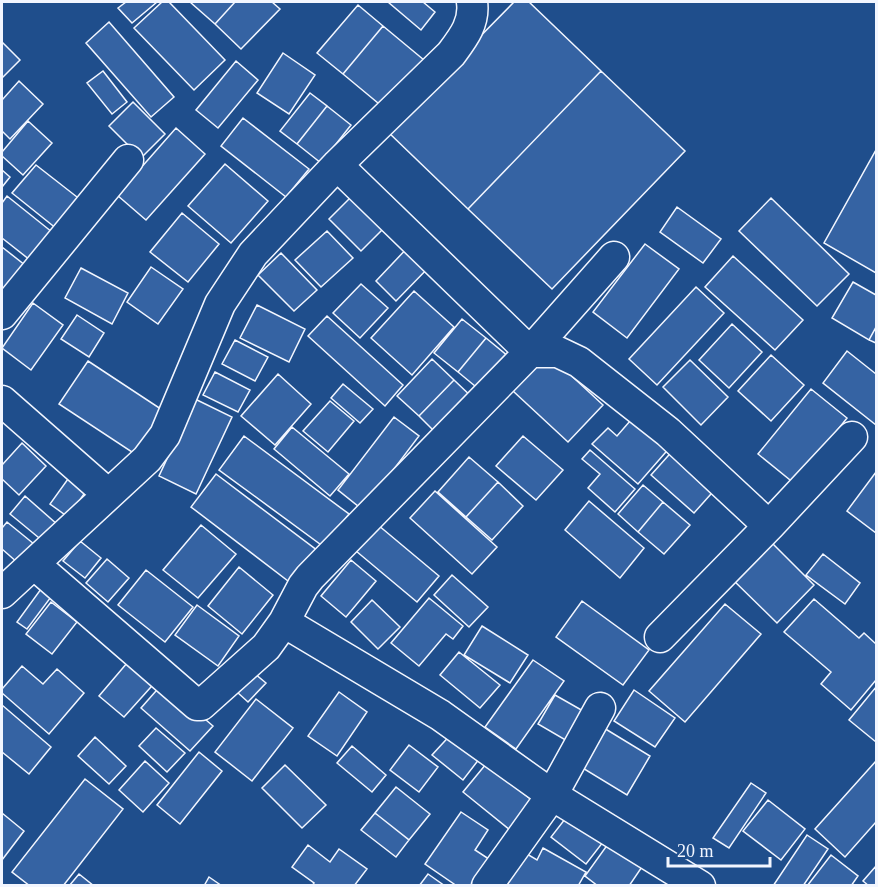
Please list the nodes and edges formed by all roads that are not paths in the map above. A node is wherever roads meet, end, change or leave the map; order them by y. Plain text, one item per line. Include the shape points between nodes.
1 (472, 2) edge
2 (128, 160) dead end
3 (337, 165) junction
4 (614, 257) dead end
5 (2, 314) edge
6 (530, 352) junction
7 (2, 401) edge
8 (852, 437) dead end
9 (108, 494) junction
10 (769, 526) junction
11 (34, 564) junction
12 (2, 593) edge
13 (285, 622) junction
14 (660, 637) dead end
15 (600, 708) dead end
16 (552, 795) junction
17 (487, 885) edge
18 (700, 885) edge

1 - 3 street via 466,34 451,54
2 - 5 street
3 - 6 street
3 - 9 street via 253,254 220,304 165,435 147,459
4 - 6 street
6 - 10 street via 558,352 579,362 668,432
6 - 13 street via 310,578
7 - 9 street
8 - 10 street
9 - 11 street
10 - 14 street
11 - 12 street
11 - 13 street via 197,705 266,647
13 - 16 street via 440,715
15 - 16 street
16 - 17 street
16 - 18 street

